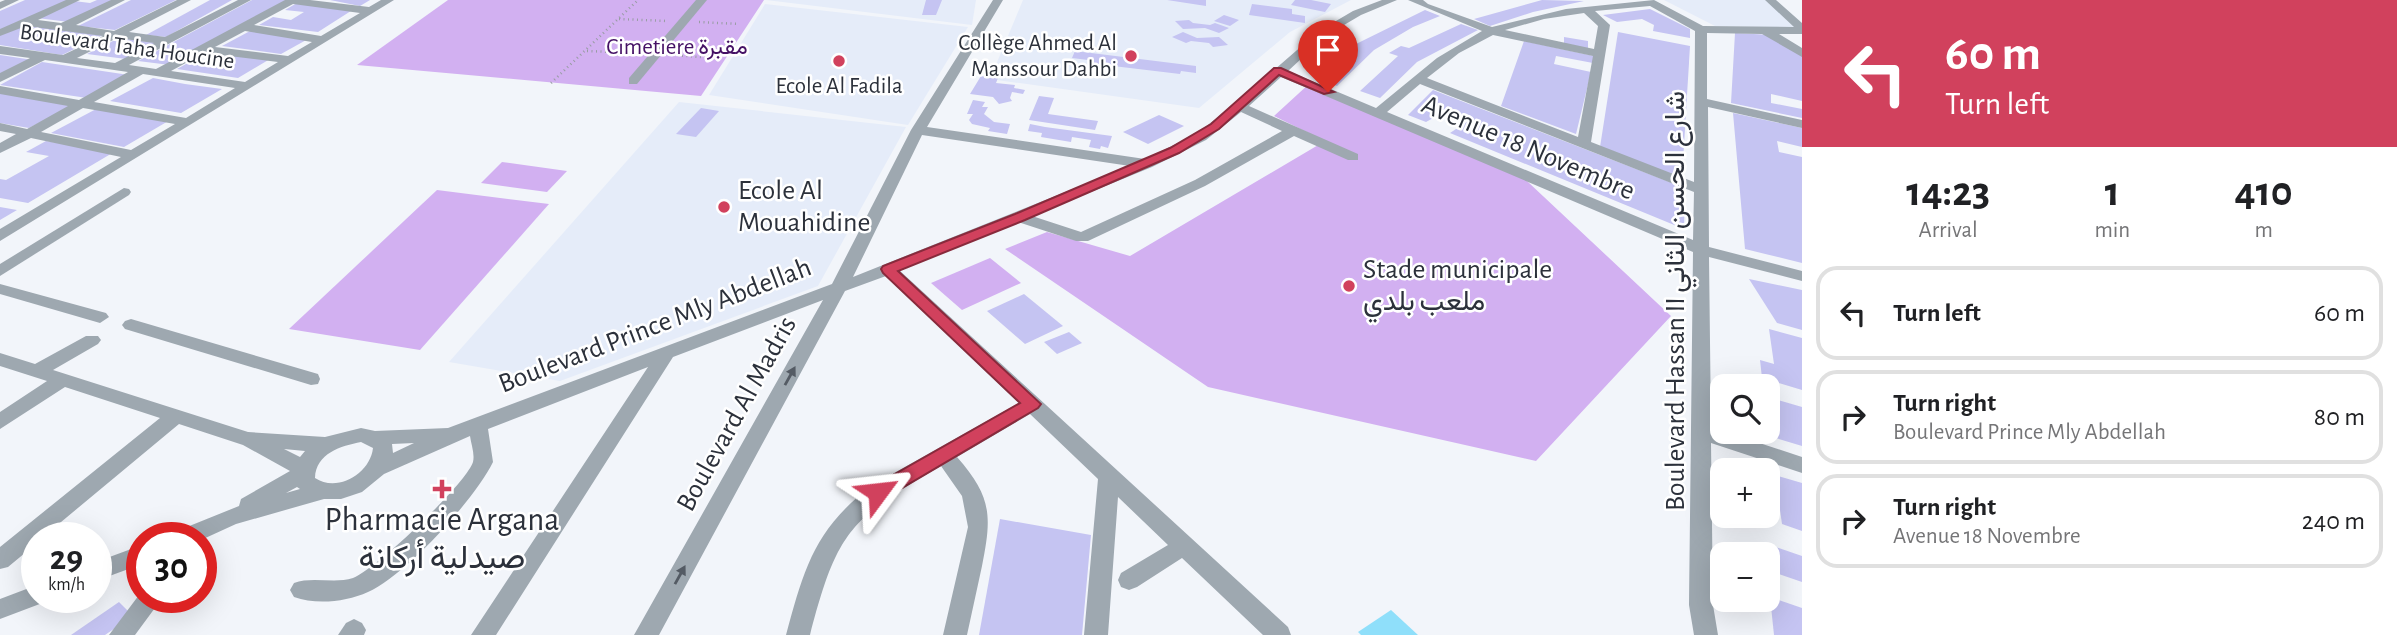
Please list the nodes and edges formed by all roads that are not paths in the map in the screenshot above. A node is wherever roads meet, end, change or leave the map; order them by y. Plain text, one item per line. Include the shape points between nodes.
1 (13, 0) edge
2 (75, 0) edge
3 (120, 0) edge
4 (186, 0) edge
5 (246, 0) edge
6 (390, 0) edge
7 (702, 0) edge
8 (998, 0) edge
9 (1392, 0) edge
10 (1770, 0) edge
11 (292, 1) edge
12 (1649, 1) edge
13 (1422, 4) edge
14 (0, 6) edge
15 (1586, 9) junction
16 (372, 11) junction
17 (24, 22) junction
18 (243, 27) junction
19 (61, 28) junction
20 (1701, 29) junction
21 (1764, 30) junction
22 (1802, 30) edge
23 (1493, 31) junction
24 (0, 33) edge
25 (115, 35) junction
26 (324, 40) junction
27 (166, 41) junction
28 (202, 49) junction
29 (0, 50) edge
30 (1802, 53) edge
31 (1600, 54) junction
32 (44, 56) junction
33 (65, 59) junction
34 (290, 60) junction
35 (116, 67) junction
36 (140, 71) junction
37 (1278, 71) junction
38 (156, 74) junction
39 (0, 78) edge
40 (1419, 79) junction
41 (633, 81) dead end
42 (248, 86) junction
43 (0, 90) edge
44 (1702, 102) junction
45 (84, 103) junction
46 (1240, 107) junction
47 (1378, 113) junction
48 (188, 122) junction
49 (1802, 124) edge
50 (0, 127) edge
51 (918, 130) junction
52 (1293, 131) junction
53 (30, 132) junction
54 (1584, 144) junction
55 (0, 149) edge
56 (134, 155) junction
57 (1353, 157) dead end
58 (1147, 164) junction
59 (1703, 191) junction
60 (124, 192) dead end
61 (1020, 217) junction
62 (0, 236) edge
63 (1702, 250) junction
64 (888, 269) junction
65 (0, 271) edge
66 (1802, 276) edge
67 (839, 288) junction
68 (0, 289) edge
69 (100, 317) dead end
70 (131, 326) dead end
71 (92, 340) dead end
72 (666, 354) junction
73 (0, 359) edge
74 (37, 371) junction
75 (311, 379) dead end
76 (62, 380) junction
77 (1032, 404) junction
78 (175, 416) junction
79 (0, 422) edge
80 (477, 425) junction
81 (1702, 432) junction
82 (453, 434) junction
83 (375, 438) junction
84 (248, 439) junction
85 (326, 445) junction
86 (943, 455) junction
87 (1802, 464) edge
88 (378, 468) junction
89 (304, 471) junction
90 (1109, 476) junction
91 (320, 492) junction
92 (231, 517) junction
93 (217, 524) edge
94 (1184, 546) junction
95 (0, 560) edge
96 (1129, 580) dead end
97 (302, 590) dead end
98 (21, 601) edge
99 (0, 609) edge
100 (138, 613) edge
101 (121, 635) edge
102 (483, 635) edge
103 (646, 635) edge
104 (798, 635) edge
105 (955, 635) edge
106 (1096, 635) edge
107 (1279, 635) edge
108 (1706, 635) edge

1 - 14 street
2 - 17 street
3 - 19 street
4 - 25 street
5 - 27 street
6 - 16 street
7 - 41 street
8 - 51 street, Boulevard Al Madris
9 - 37 street, Boulevard Prince Mly Abdellah via 1323,33
10 - 22 street
11 - 16 street
11 - 18 street
12 - 15 street
12 - 20 street
13 - 23 street
15 - 23 street
15 - 31 street via 1604,23
16 - 26 street
17 - 19 street
17 - 24 street
18 - 26 street
18 - 28 street
19 - 25 street
20 - 21 street
20 - 44 street, Boulevard Hassan II شارع الحسن الثاني
21 - 22 street
21 - 30 street
23 - 31 street
23 - 40 street via 1471,41
25 - 27 street
25 - 33 street
26 - 34 street
27 - 35 street
28 - 34 street
28 - 38 street
29 - 32 street, Boulevard Taha Houcine
31 - 54 street
32 - 33 street, Boulevard Taha Houcine
32 - 39 street
33 - 35 street, Boulevard Taha Houcine
34 - 42 street
35 - 36 street, Boulevard Taha Houcine
36 - 38 street, Boulevard Taha Houcine
36 - 45 street
37 - 46 street, Boulevard Prince Mly Abdellah
37 - 47 street, Avenue 18 Novembre
38 - 42 street, Boulevard Taha Houcine
40 - 47 street
40 - 54 street
42 - 48 street
43 - 45 street
44 - 49 street
44 - 59 street, Boulevard Hassan II شارع الحسن الثاني
45 - 48 street
45 - 53 street
46 - 52 street
46 - 58 street, Boulevard Prince Mly Abdellah via 1201,137
47 - 63 street, Avenue 18 Novembre
48 - 56 street
50 - 53 street
51 - 58 street
51 - 67 street, Boulevard Al Madris
52 - 57 street
52 - 61 street via 1200,183 1082,238
53 - 55 street
53 - 56 street
54 - 59 street
56 - 62 street
58 - 61 street, Boulevard Prince Mly Abdellah
59 - 63 street, Boulevard Hassan II شارع الحسن الثاني
60 - 65 street
61 - 64 street, Boulevard Prince Mly Abdellah
63 - 66 street, Avenue 18 Novembre
63 - 81 street, Boulevard Hassan II شارع الحسن الثاني
64 - 67 street, Boulevard Prince Mly Abdellah
64 - 77 street
67 - 72 street, Boulevard Prince Mly Abdellah
103 -> 67 street, Boulevard Al Madris
68 - 69 street
70 - 75 street
71 - 74 street
72 - 80 street, Boulevard Prince Mly Abdellah
72 - 102 street
73 - 74 street
74 - 76 street
76 - 78 street
76 - 79 street
77 - 86 street
77 - 90 street
78 - 84 street
78 - 95 street
80 - 82 street, Boulevard Prince Mly Abdellah
80 - 97 street via 483,454 478,473 414,541 359,586 330,592
81 - 87 street
81 - 108 street, Boulevard Hassan II شارع الحسن الثاني via 1701,604
82 - 83 street, Boulevard Prince Mly Abdellah
82 - 88 street, Boulevard Prince Mly Abdellah
83 - 85 street via 361,435
83 - 88 street via 383,446 384,456
84 - 85 street
84 - 89 street
85 - 89 street
86 - 104 street via 878,492 837,529 822,552
86 - 105 street via 965,478 978,509 979,527
88 - 91 street via 351,487
89 - 91 street via 304,481
89 - 92 street
90 - 94 street
90 - 106 street
91 - 92 street
92 - 93 street
94 - 96 street
94 - 107 street
98 - 99 street
100 - 101 street

